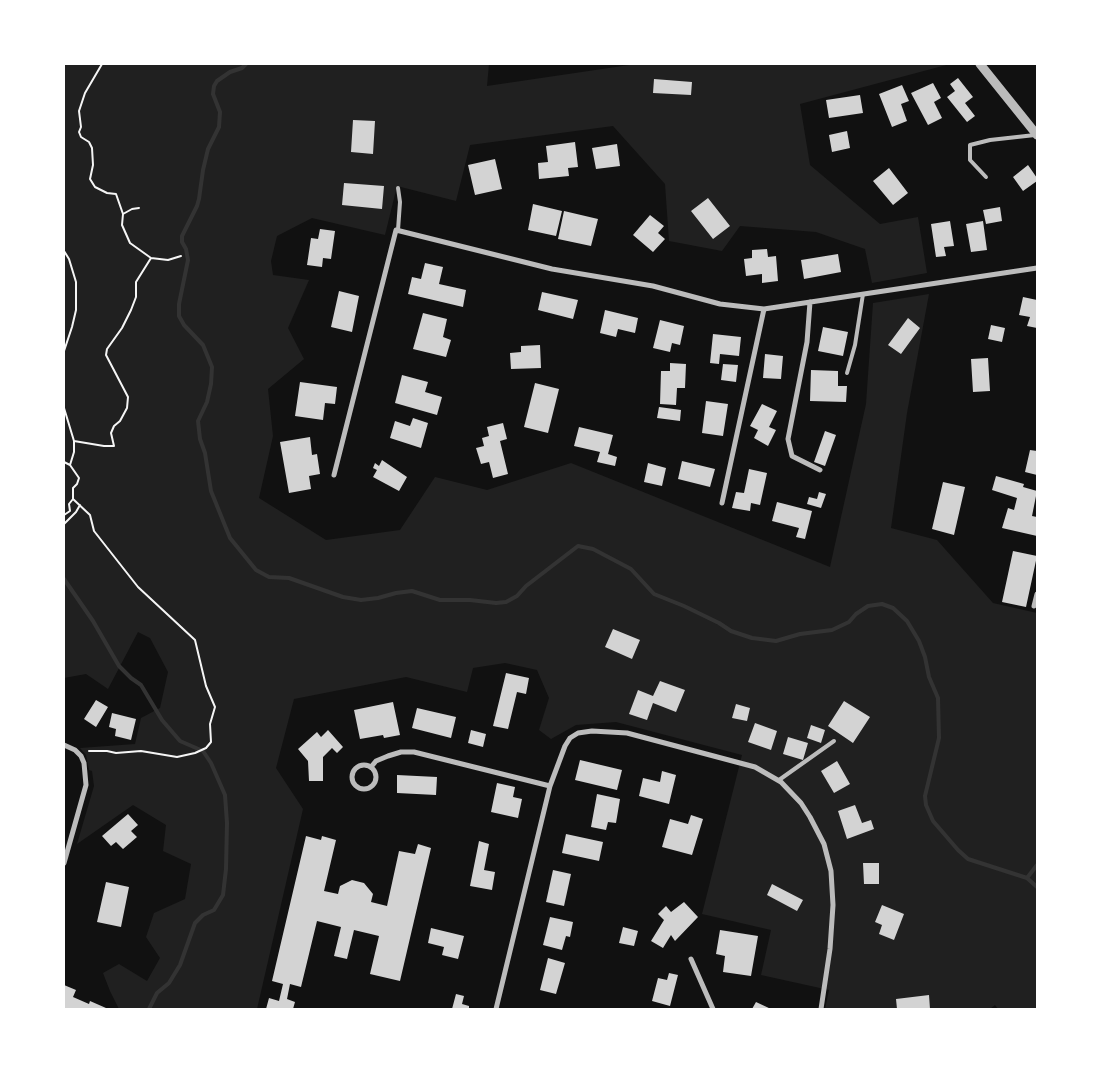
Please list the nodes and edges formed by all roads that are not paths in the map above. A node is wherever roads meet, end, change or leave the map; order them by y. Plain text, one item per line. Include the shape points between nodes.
1 (980, 64) edge
2 (1037, 135) edge
3 (986, 177) dead end
4 (398, 188) dead end
5 (397, 230) junction
6 (1037, 268) edge
7 (863, 294) junction
8 (810, 302) junction
9 (764, 309) junction
10 (847, 373) dead end
11 (820, 470) dead end
12 (334, 475) dead end
13 (722, 503) dead end
14 (1037, 594) edge
15 (1034, 606) dead end
16 (834, 741) dead end
17 (64, 745) edge
18 (371, 766) junction
19 (779, 780) junction
20 (550, 786) junction
21 (64, 863) edge
22 (692, 959) dead end
23 (496, 1009) edge
24 (713, 1009) edge
25 (821, 1009) edge

1 - 2 street
2 - 3 lane via 970,145 970,160
4 - 5 lane
5 - 9 street via 552,269 654,286 720,304
5 - 12 street
6 - 7 street
7 - 8 street
7 - 10 lane
8 - 9 street
8 - 11 street via 807,342 788,439 792,456
9 - 13 street
14 - 15 street
16 - 19 lane
17 - 21 street via 79,754 84,764 86,785
18 - 18 street via 362,764 354,770 352,779 356,787 366,789 374,784 376,774
18 - 20 street via 388,756 414,752
19 - 20 street via 755,767 627,734 592,731 570,738
19 - 25 street via 810,817 824,844 830,871 833,905
20 - 23 street
22 - 24 street

